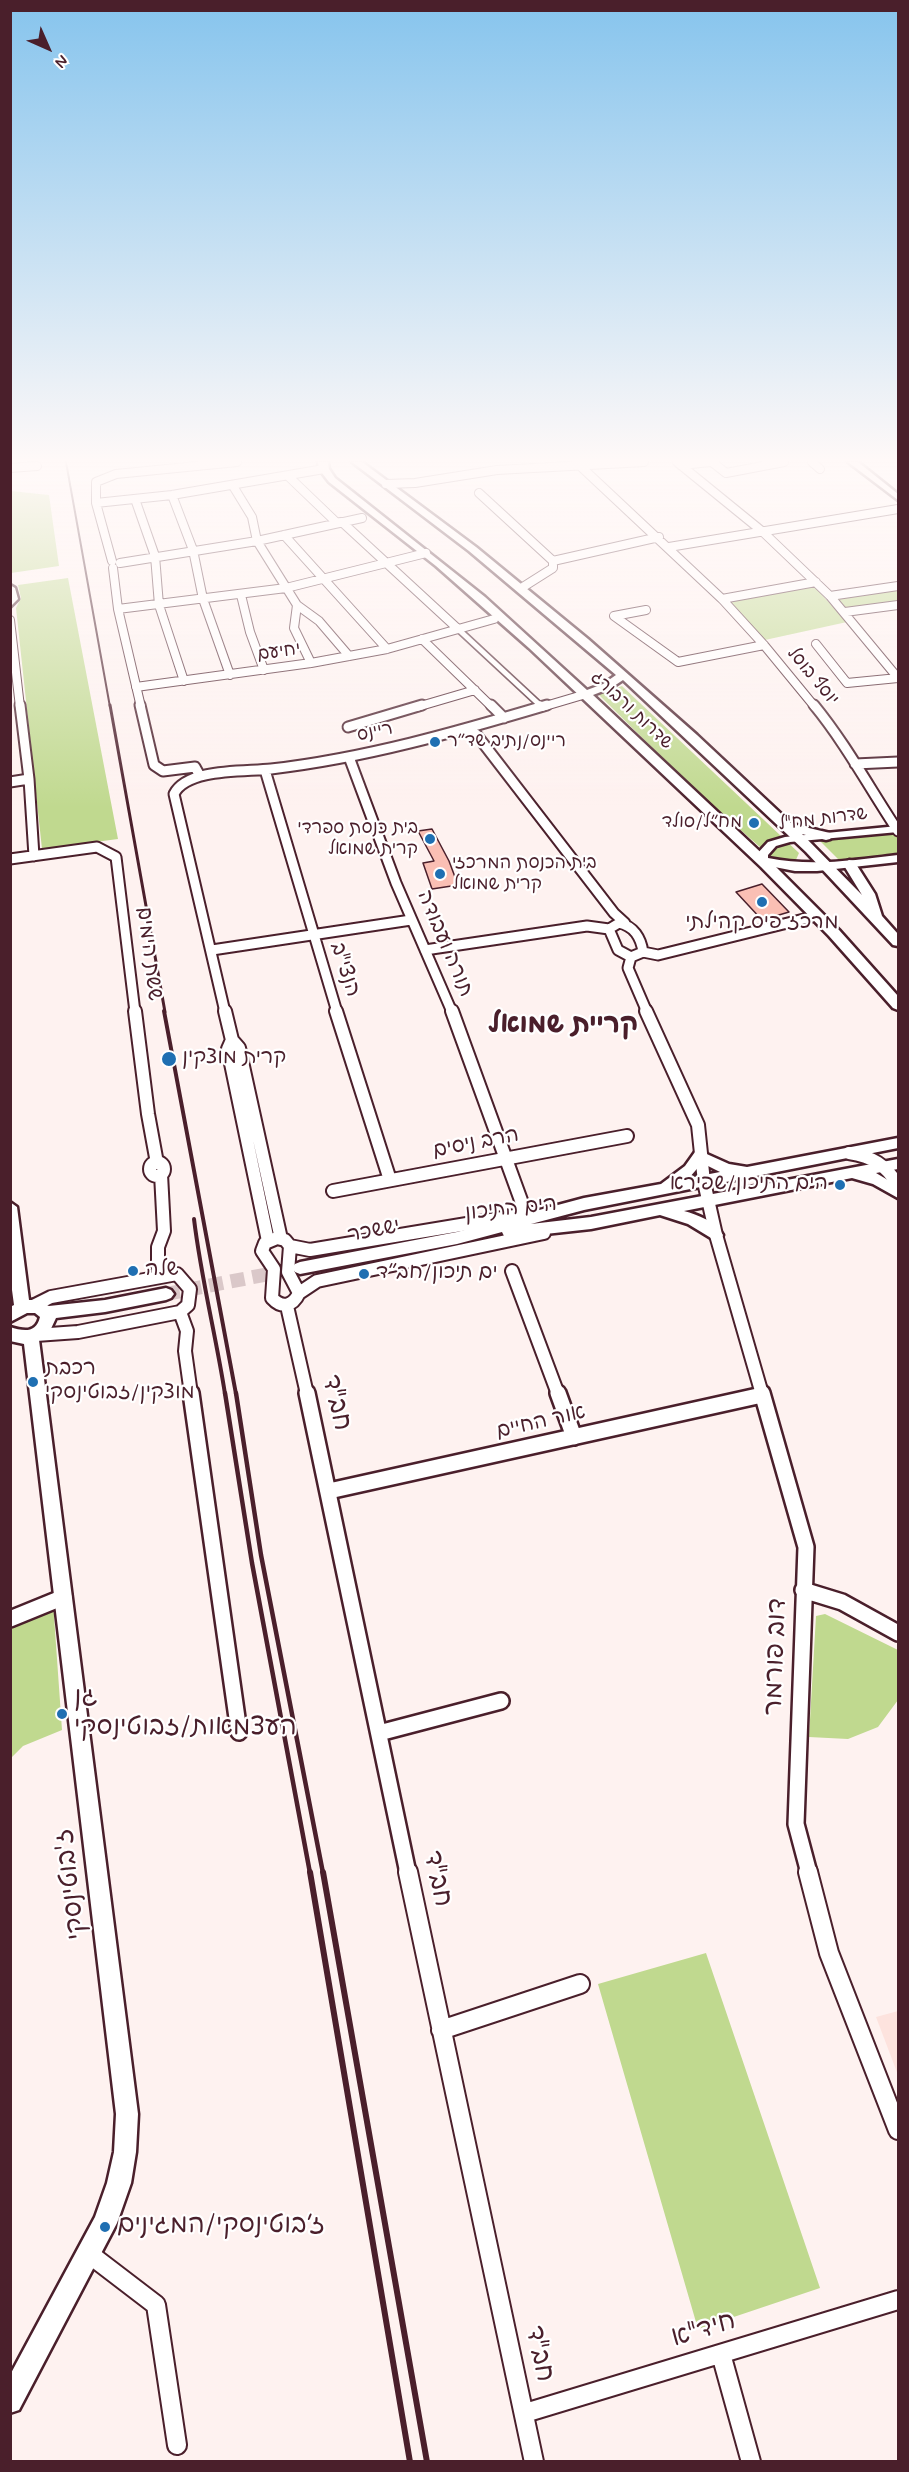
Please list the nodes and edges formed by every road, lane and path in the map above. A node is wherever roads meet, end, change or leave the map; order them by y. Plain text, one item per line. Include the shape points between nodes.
1 (116, 577) edge
2 (157, 577) edge
3 (199, 577) edge
4 (279, 577) edge
5 (331, 577) edge
6 (403, 577) edge
7 (455, 577) edge
8 (510, 577) edge
9 (538, 577) edge
10 (700, 577) edge
11 (811, 577) edge
12 (325, 579) junction
13 (816, 582) junction
14 (898, 586) edge
15 (523, 587) junction
16 (10, 588) edge
17 (286, 588) junction
18 (241, 595) junction
19 (831, 596) junction
20 (203, 599) junction
21 (722, 599) junction
22 (10, 604) edge
23 (159, 605) junction
24 (297, 605) junction
25 (898, 605) edge
26 (118, 609) junction
27 (646, 610) dead end
28 (845, 612) junction
29 (494, 619) dead end
30 (10, 620) edge
31 (458, 629) junction
32 (422, 639) junction
33 (816, 644) dead end
34 (764, 645) junction
35 (387, 649) junction
36 (349, 656) junction
37 (311, 663) junction
38 (13, 667) edge
39 (264, 670) junction
40 (230, 675) junction
41 (623, 675) junction
42 (898, 678) edge
43 (184, 681) junction
44 (136, 687) junction
45 (475, 690) junction
46 (582, 690) junction
47 (542, 707) junction
48 (504, 718) junction
49 (21, 721) junction
50 (10, 723) edge
51 (348, 727) dead end
52 (465, 729) junction
53 (349, 757) junction
54 (898, 762) edge
55 (855, 764) junction
56 (265, 770) junction
57 (200, 776) junction
58 (29, 779) junction
59 (10, 782) edge
60 (785, 824) junction
61 (898, 830) edge
62 (826, 836) junction
63 (800, 838) junction
64 (34, 856) junction
65 (10, 859) edge
66 (898, 859) edge
67 (763, 861) junction
68 (849, 864) junction
69 (826, 866) junction
70 (816, 916) junction
71 (875, 917) junction
72 (411, 920) junction
73 (625, 923) junction
74 (609, 929) junction
75 (312, 934) junction
76 (898, 942) edge
77 (212, 950) junction
78 (426, 950) junction
79 (643, 952) junction
80 (630, 957) junction
81 (898, 1005) edge
82 (627, 1136) dead end
83 (898, 1143) edge
84 (849, 1153) junction
85 (700, 1156) junction
86 (506, 1159) junction
87 (893, 1165) edge
88 (757, 1171) junction
89 (848, 1174) junction
90 (390, 1180) junction
91 (704, 1182) junction
92 (898, 1185) edge
93 (333, 1191) dead end
94 (647, 1192) junction
95 (898, 1193) edge
96 (709, 1202) junction
97 (584, 1204) junction
98 (10, 1207) edge
99 (660, 1210) junction
100 (526, 1214) junction
101 (591, 1223) junction
102 (716, 1235) junction
103 (457, 1238) junction
104 (280, 1242) junction
105 (300, 1268) tunnel mouth
106 (512, 1271) dead end
107 (158, 1277) junction
108 (299, 1293) junction
109 (166, 1294) tunnel mouth
110 (287, 1306) junction
111 (180, 1312) junction
112 (26, 1320) edge
113 (762, 1395) junction
114 (574, 1437) junction
115 (329, 1491) junction
116 (803, 1590) junction
117 (64, 1597) junction
118 (10, 1619) edge
119 (898, 1633) edge
120 (501, 1701) dead end
121 (239, 1731) dead end
122 (380, 1733) junction
123 (580, 1984) dead end
124 (441, 2030) junction
125 (898, 2130) edge
126 (88, 2253) junction
127 (898, 2300) edge
128 (721, 2354) junction
129 (10, 2402) edge
130 (525, 2414) junction
131 (177, 2445) dead end
132 (534, 2462) edge
133 (751, 2462) edge

1 - 26 street
2 - 23 street
3 - 20 street
4 - 17 street
5 - 12 street
6 - 31 street
7 - 46 main road, שדרות ורבורג
8 - 15 main road, שדרות ורבורג
9 - 15 street
10 - 21 street, יוסף בוסל
11 - 13 street
12 - 17 street
12 - 35 street
13 - 19 street
13 - 21 street
14 - 19 street
15 - 41 main road, שדרות ורבורג
16 - 22 street
17 - 18 street
17 - 24 street
18 - 20 street
18 - 39 street
19 - 28 street
20 - 23 street
20 - 40 street
21 - 34 street, יוסף בוסל
23 - 26 street
23 - 43 street
24 - 36 street via 321,622
24 - 37 street via 292,625
25 - 28 street
26 - 44 street
27 - 34 street via 614,616 678,662
28 - 42 street
29 - 31 street, יחיעם
30 - 38 street
31 - 32 street, יחיעם
31 - 47 street
32 - 35 street, יחיעם
32 - 45 street
33 - 42 street via 847,683
34 - 55 street, יוסף בוסל via 838,735
35 - 36 street, יחיעם
36 - 37 street, יחיעם
37 - 39 street, יחיעם
38 - 49 street
39 - 40 street, יחיעם
40 - 43 street, יחיעם
41 - 46 main road, ריינס via 608,686
41 - 60 main road, שדרות ורבורג
43 - 44 street, יחיעם
44 - 57 street via 154,765 163,771 195,767
45 - 48 street
45 - 51 street
46 - 47 street, ריינס via 571,699
46 - 67 main road, שדרות ורבורג
47 - 48 street, ריינס
48 - 52 street, ריינס
49 - 50 street
49 - 58 street
52 - 53 street, ריינס
52 - 73 street via 476,734
53 - 56 street, ריינס
53 - 72 street, תורה ועבודה
54 - 55 street
55 - 61 street, יוסף בוסל
56 - 57 street, ריינס
56 - 75 street, הנצי"ב
57 - 77 street, ריינס via 183,781 174,794
58 - 59 street
58 - 64 street
60 - 62 main road
60 - 63 main road, שדרות ורבורג
61 - 62 street, שדרות מח"ל
62 - 63 street, שדרות מח"ל
63 - 67 street, שדרות מח"ל via 772,844 766,848
63 - 69 main road, שדרות ורבורג
64 - 65 street, ששת הימים
64 - 107 street, ששת הימים via 97,847 116,857 148,1114 159,1169 164,1231 158,1247
66 - 68 street
67 - 69 street via 795,867
67 - 70 main road, שדרות ורבורג
68 - 69 street
68 - 71 main road via 870,895
69 - 71 main road, שדרות ורבורג
70 - 79 street via 657,955
70 - 81 main road, שדרות ורבורג
71 - 76 main road, שדרות ורבורג
72 - 75 street
72 - 78 street, תורה ועבודה
73 - 74 street
73 - 79 street via 639,938
74 - 78 street via 587,926
74 - 80 street via 618,950
75 - 77 street
75 - 90 street, הנצי"ב
77 - 104 street via 232,1040 228,1049
78 - 86 street, תורה ועבודה
79 - 80 street
80 - 85 street, דוב פורמר via 628,968 698,1125
82 - 86 street, הרב ניסים
83 - 84 street, הים התיכון
84 - 87 street
84 - 88 street, הים התיכון
85 - 88 street via 726,1169
85 - 91 street, דוב פורמר
85 - 94 street via 690,1170 670,1185
86 - 90 street, הרב ניסים
86 - 100 street, תורה ועבודה
87 - 89 street, הים התיכון
87 - 92 street
88 - 91 street, הים התיכון
89 - 95 street via 877,1179
89 - 96 street, הים התיכון
90 - 93 street, הרב ניסים
91 - 94 street, הים התיכון
91 - 96 street, דוב פורמר
94 - 97 street, הים התיכון
96 - 99 street, הים התיכון
96 - 102 street, דוב פורמר
97 - 100 street
97 - 103 street, הים התיכון
98 - 112 street, ז'בוטינסקי
99 - 101 street, הים התיכון
99 - 102 street via 692,1218
100 - 104 street via 310,1250
101 - 103 street, הים התיכון
101 - 108 street via 317,1281
102 - 113 street, דוב פורמר
103 - 105 street, יששכר
104 - 108 street
104 - 110 street via 263,1244 262,1251 274,1269 272,1298
106 - 114 street
107 - 111 street via 177,1274 186,1282 191,1297
107 - 112 street via 51,1297
108 - 110 street via 296,1301
109 - 112 street
110 - 115 street, חב"ד
111 - 112 street via 78,1332
111 - 121 street via 188,1335 185,1351
112 - 117 street, ז'בוטינסקי
113 - 114 street, אור החיים
113 - 116 street, דוב פורמר via 806,1547
114 - 115 street, אור החיים
115 - 122 street, חב"ד
116 - 119 street via 842,1602
116 - 125 street, דוב פורמר via 796,1824 829,1953
117 - 118 street
117 - 126 street, ז'בוטינסקי via 127,2114 119,2183 105,2223
120 - 122 street
122 - 124 street, חב"ד
123 - 124 street
124 - 130 street, חב"ד
126 - 129 street, ז'בוטינסקי
126 - 131 street via 156,2305
127 - 128 street, חיד"א
128 - 130 street, חיד"א
128 - 133 street
130 - 132 street, חב"ד

